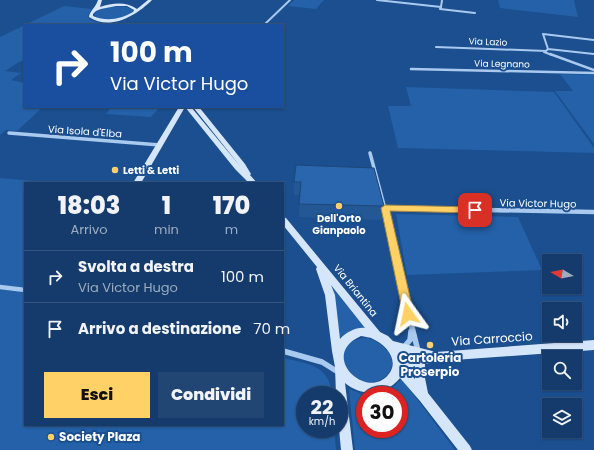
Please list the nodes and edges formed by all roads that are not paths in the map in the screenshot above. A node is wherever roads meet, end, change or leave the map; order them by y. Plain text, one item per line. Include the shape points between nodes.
1 (100, 0) edge
2 (113, 0) edge
3 (132, 0) edge
4 (150, 0) edge
5 (290, 0) edge
6 (377, 0) edge
7 (442, 0) edge
8 (121, 3) junction
9 (113, 5) junction
10 (130, 6) junction
11 (441, 7) junction
12 (95, 10) junction
13 (135, 13) junction
14 (475, 14) dead end
15 (102, 20) junction
16 (114, 24) edge
17 (130, 24) dead end
18 (265, 24) edge
19 (594, 40) edge
20 (436, 47) dead end
21 (548, 49) junction
22 (540, 51) junction
23 (594, 54) edge
24 (411, 68) dead end
25 (594, 71) edge
26 (181, 108) edge
27 (189, 108) edge
28 (197, 108) edge
29 (9, 133) dead end
30 (160, 145) junction
31 (370, 153) dead end
32 (251, 180) edge
33 (138, 182) edge
34 (385, 208) junction
35 (594, 212) edge
36 (284, 221) edge
37 (316, 261) junction
38 (0, 287) edge
39 (24, 290) edge
40 (412, 328) junction
41 (376, 334) junction
42 (391, 345) junction
43 (594, 346) edge
44 (403, 348) junction
45 (284, 351) edge
46 (338, 355) junction
47 (419, 356) junction
48 (398, 369) junction
49 (342, 373) junction
50 (424, 397) junction
51 (347, 450) edge
52 (466, 450) edge

1 - 12 main road
2 - 8 main road
3 - 8 main road
4 - 13 main road
5 - 18 street
6 - 11 street
7 - 11 street
8 - 9 main road
8 - 10 main road
9 - 10 main road
9 - 12 main road
10 - 13 main road via 134,7
11 - 14 street via 440,9
12 - 15 main road via 91,17
13 - 15 main road via 123,19
13 - 17 main road
15 - 16 main road
19 - 21 street via 543,34
20 - 22 street, Via Lazio
21 - 22 street
21 - 23 street
22 - 25 street
24 - 25 street, Via Legnano
26 - 30 main road
27 - 32 main road via 237,167
28 - 32 main road via 243,165
29 - 30 street, Via Isola d'Elba
30 - 33 main road
31 - 34 street
34 - 35 street, Via Victor Hugo
34 - 40 street
36 - 37 main road, Via Briantina
37 - 41 main road, Via Briantina
37 - 46 main road, Via Briantina via 330,295
38 - 39 street
40 - 44 street via 410,340
40 - 47 street
41 - 42 main road
41 - 46 main road via 361,332 351,335 343,342
42 - 44 main road, Via Carroccio
42 - 48 main road via 397,355
43 - 47 main road, Via Carroccio
44 - 47 main road, Via Carroccio
45 - 49 street via 322,362
46 - 49 main road
47 - 48 main road, Via Carroccio
47 - 50 main road
48 - 49 main road via 389,383 378,387 362,387
48 - 50 main road
49 - 51 main road
50 - 52 main road

